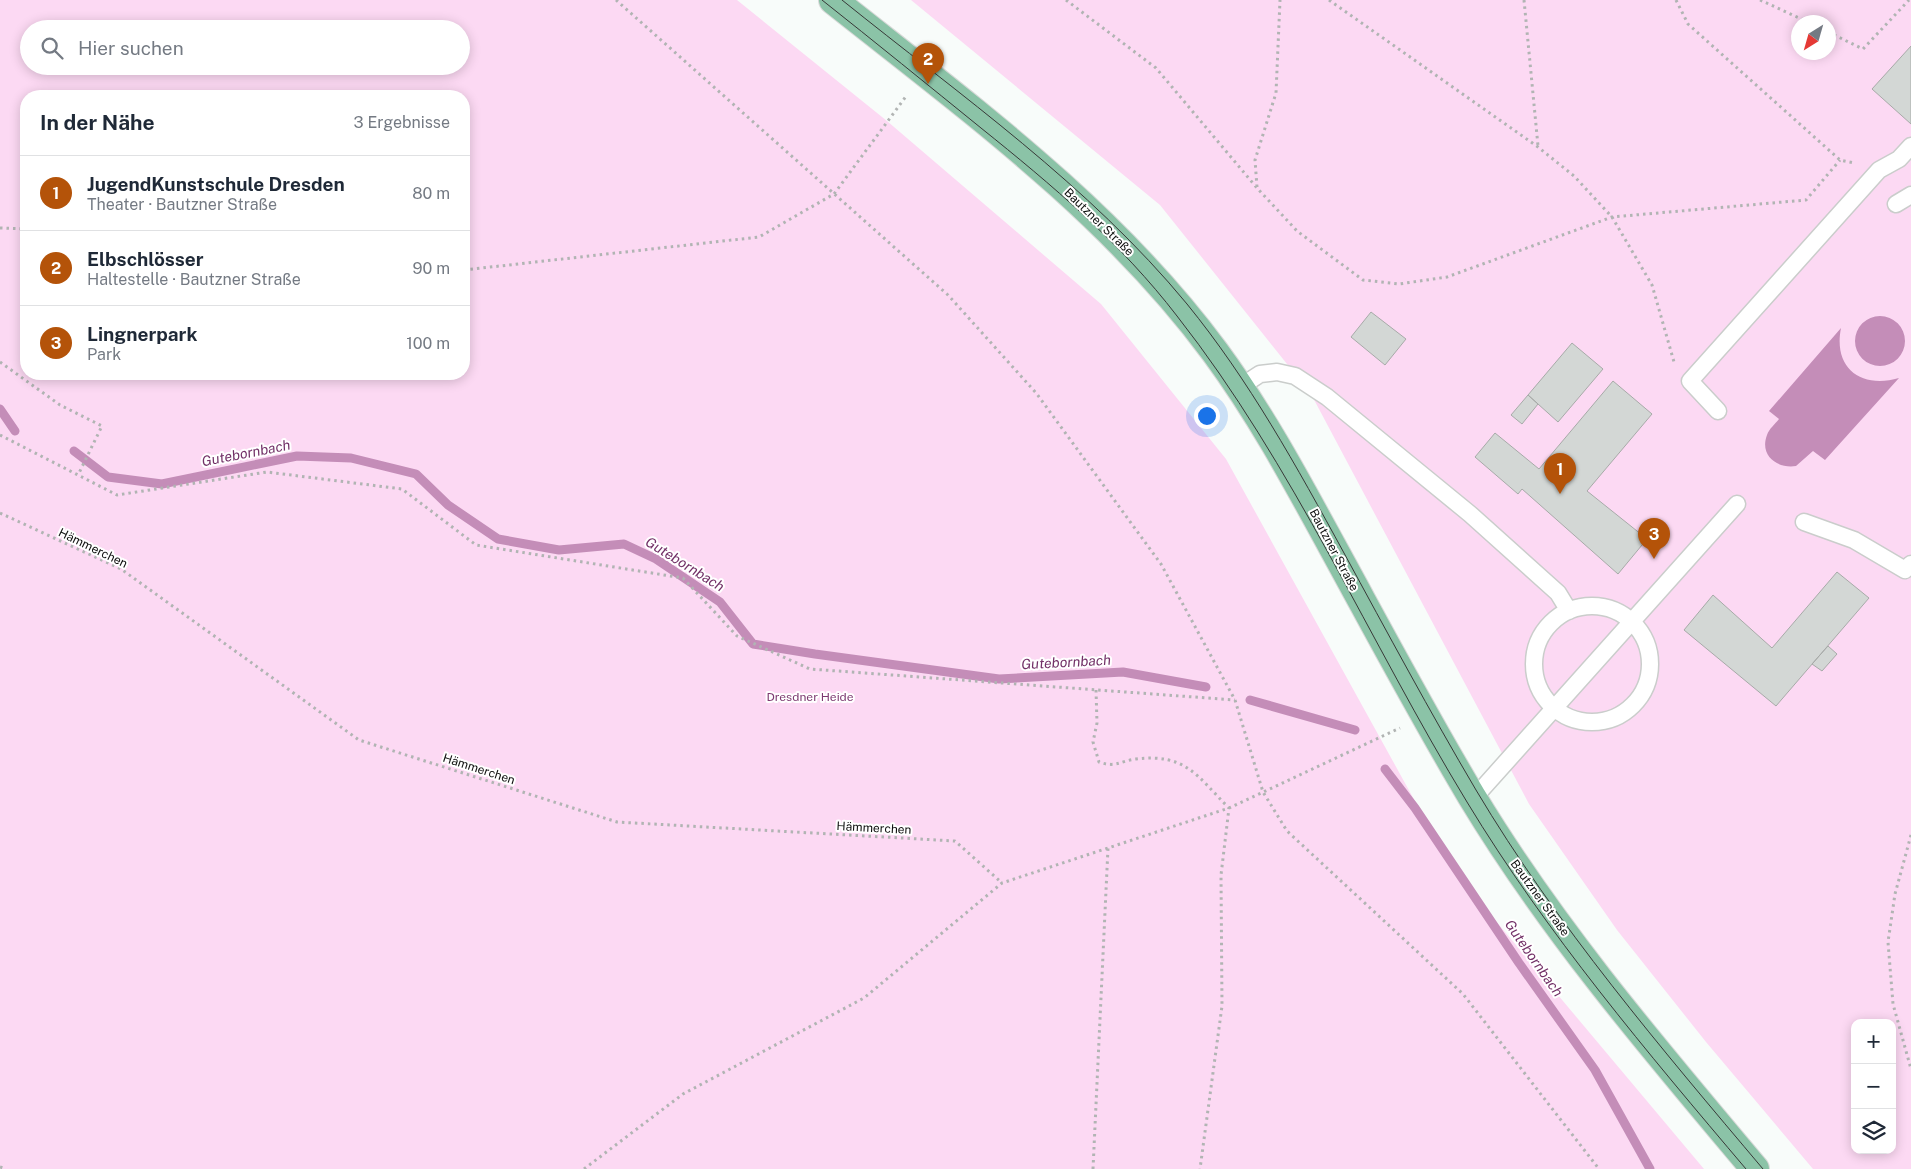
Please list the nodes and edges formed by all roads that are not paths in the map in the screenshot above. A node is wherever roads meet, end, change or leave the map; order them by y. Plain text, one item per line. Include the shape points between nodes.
1 (833, 0) edge
2 (1911, 146) edge
3 (1911, 195) edge
4 (1896, 204) dead end
5 (1240, 387) junction
6 (1718, 411) dead end
7 (1737, 504) dead end
8 (1804, 522) dead end
9 (1911, 564) edge
10 (1569, 611) junction
11 (1632, 622) junction
12 (1555, 709) junction
13 (1474, 799) junction
14 (1755, 1169) edge

1 - 5 main road, Bautzner Straße via 1053,177 1112,232 1158,282
2 - 6 lane via 1899,159 1878,170 1690,382
3 - 4 lane
5 - 10 lane via 1260,374 1277,372 1295,376 1326,397 1470,514 1558,593
5 - 13 main road, Bautzner Straße via 1294,477 1424,716
7 - 11 lane
8 - 9 lane via 1854,540 1905,570
10 - 11 lane via 1602,607 1618,612
10 - 12 lane via 1553,622 1541,637 1535,656 1536,676 1542,694
11 - 12 lane
11 - 12 lane via 1644,638 1650,657 1649,677 1642,695 1628,710 1611,719 1592,722 1572,719
12 - 13 lane
13 - 14 main road, Bautzner Straße via 1506,851 1614,1000

